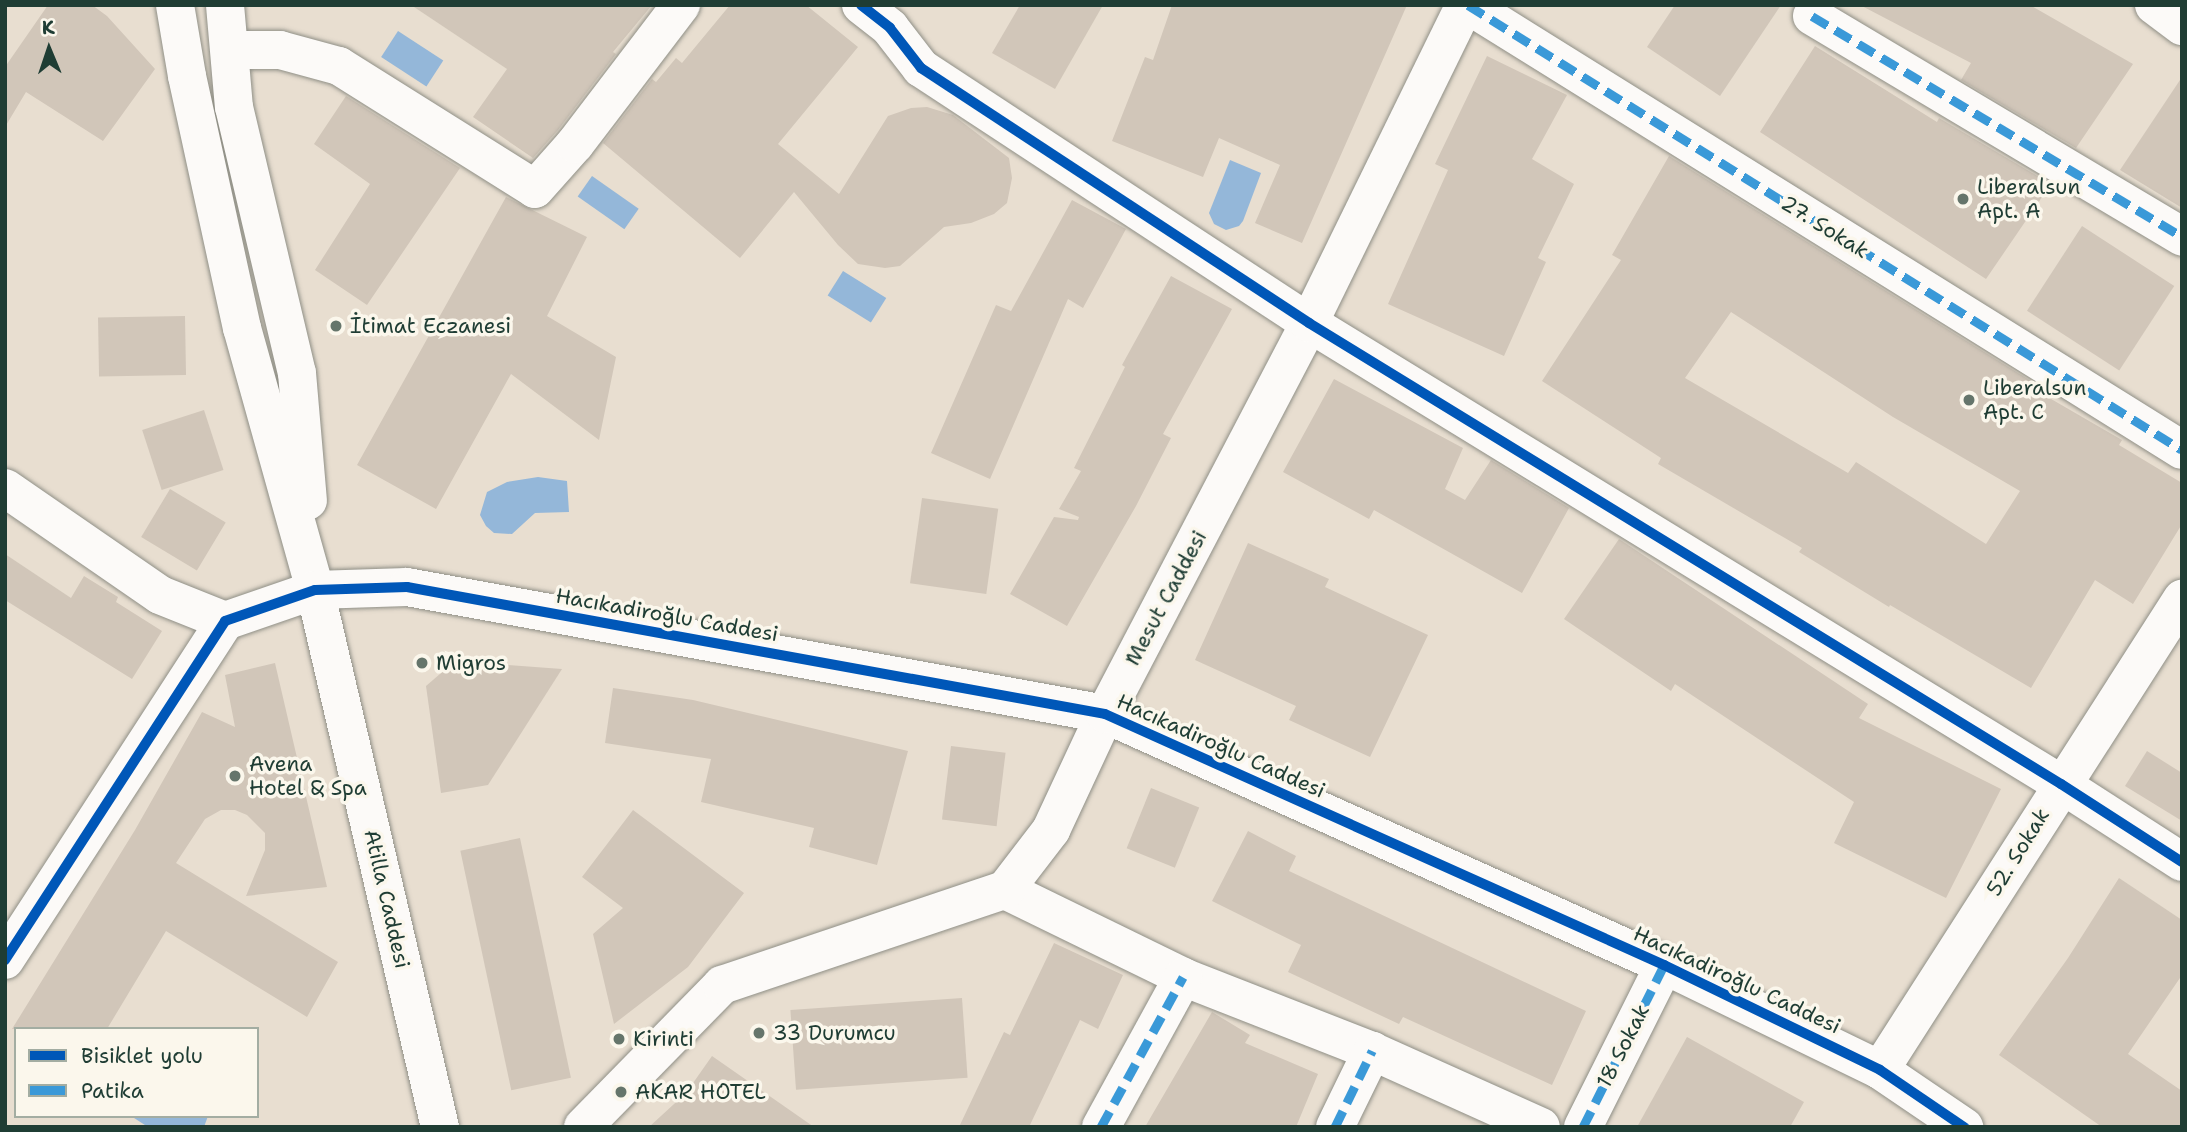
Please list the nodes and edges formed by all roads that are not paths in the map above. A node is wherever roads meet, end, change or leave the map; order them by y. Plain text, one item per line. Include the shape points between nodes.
1 (176, 5) edge
2 (225, 5) edge
3 (681, 5) edge
4 (861, 5) edge
5 (1467, 5) edge
6 (2154, 5) edge
7 (1812, 16) dead end
8 (899, 17) edge
9 (2182, 26) edge
10 (230, 50) junction
11 (2182, 237) edge
12 (1309, 323) junction
13 (2182, 450) edge
14 (5, 488) edge
15 (315, 590) junction
16 (2182, 599) edge
17 (225, 621) junction
18 (1105, 714) junction
19 (2061, 784) junction
20 (2182, 862) edge
21 (1004, 890) junction
22 (5, 960) edge
23 (1664, 965) junction
24 (1183, 977) junction
25 (1372, 1051) junction
26 (1880, 1070) junction
27 (440, 1127) edge
28 (583, 1127) edge
29 (1101, 1127) edge
30 (1335, 1127) edge
31 (1541, 1127) edge
32 (1583, 1127) edge
33 (1964, 1127) edge

1 - 15 main road via 242,328
2 - 10 main road
3 - 10 main road via 535,189 339,66 280,50
4 - 8 main road
5 - 12 main road, Mesut Caddesi
5 - 13 main road, 27. Sokak
6 - 9 main road
7 - 11 main road
8 - 12 main road via 921,68
10 - 15 main road via 234,107 297,373
12 - 18 main road, Mesut Caddesi
12 - 19 main road
14 - 17 main road via 160,594
15 - 17 main road, Hacıkadiroğlu Caddesi
15 - 18 main road, Hacıkadiroğlu Caddesi via 407,587
15 - 27 main road, Atilla Caddesi
16 - 19 main road, 52. Sokak
17 - 22 main road
18 - 21 main road, Mesut Caddesi via 1051,830
18 - 23 main road, Hacıkadiroğlu Caddesi
19 - 20 main road
19 - 26 main road, 52. Sokak
21 - 24 main road
21 - 28 main road via 722,985
23 - 26 main road, Hacıkadiroğlu Caddesi
23 - 32 main road, 18 Sokak
24 - 25 main road
24 - 29 main road
25 - 30 main road
25 - 31 main road
26 - 33 main road, Hacıkadiroğlu Caddesi

